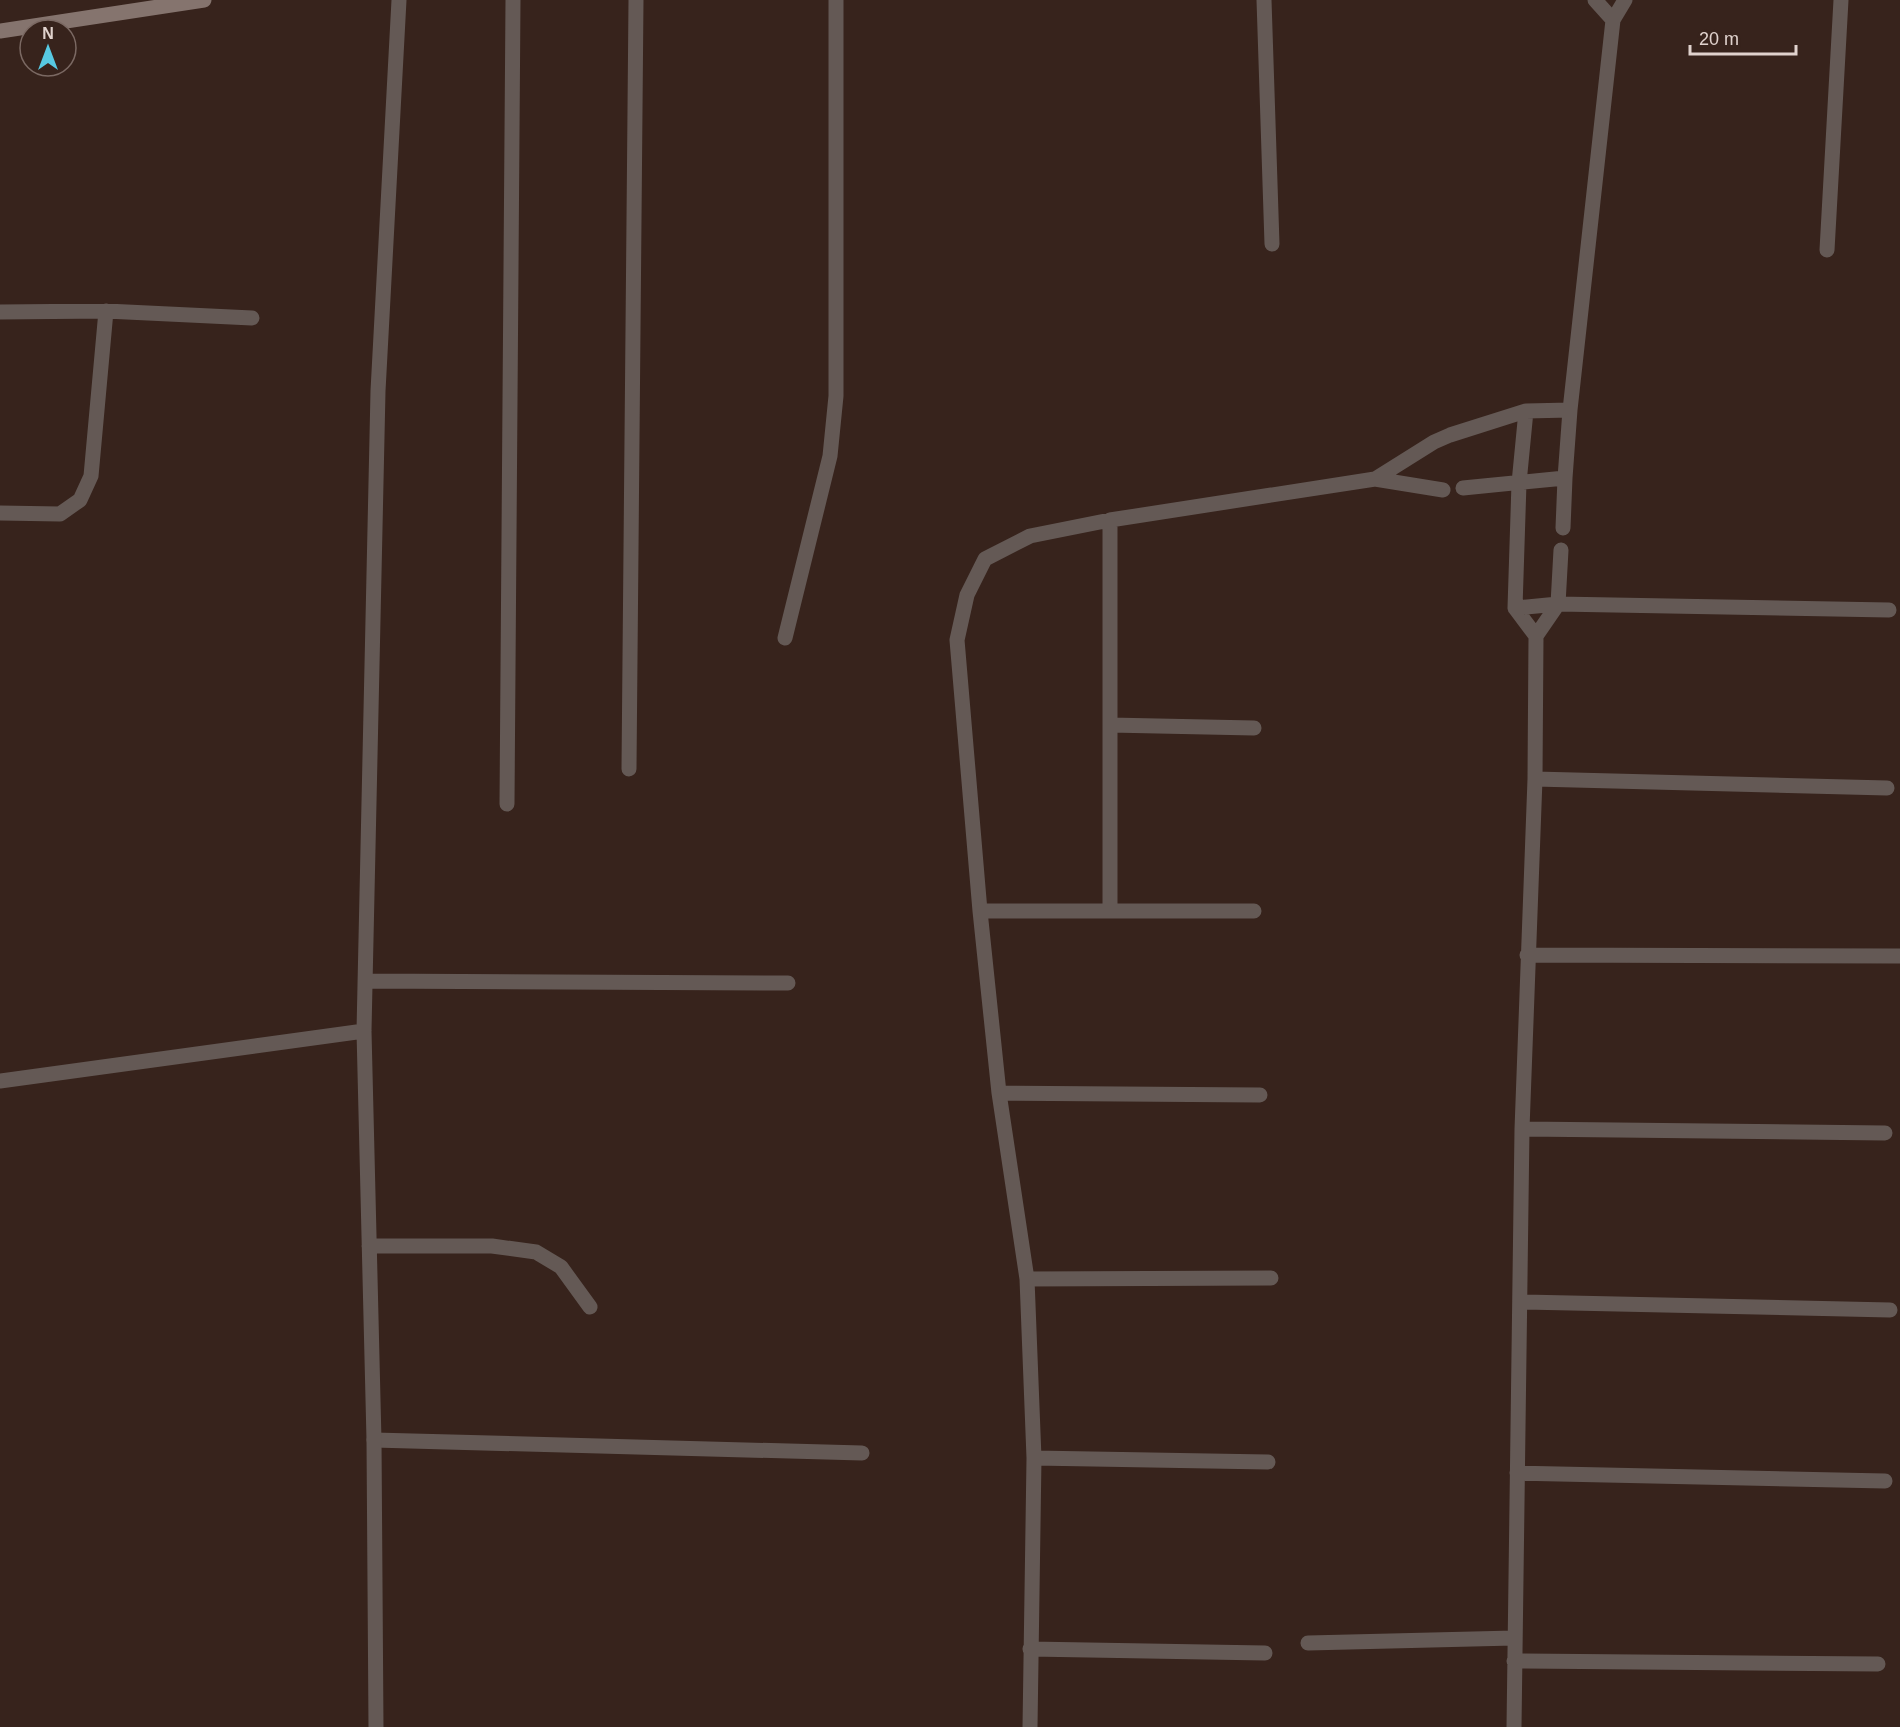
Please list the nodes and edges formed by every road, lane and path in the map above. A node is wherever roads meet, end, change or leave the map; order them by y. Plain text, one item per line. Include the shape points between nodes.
1 (204, 0) edge
2 (399, 0) edge
3 (513, 0) edge
4 (636, 0) edge
5 (836, 0) edge
6 (1264, 0) edge
7 (1595, 0) edge
8 (1625, 0) edge
9 (1841, 0) edge
10 (1613, 20) junction
11 (0, 31) edge
12 (1272, 244) dead end
13 (1827, 250) dead end
14 (106, 311) junction
15 (0, 312) edge
16 (252, 318) dead end
17 (1570, 410) junction
18 (1526, 411) junction
19 (1565, 478) junction
20 (1376, 479) junction
21 (1519, 483) junction
22 (1462, 488) dead end
23 (1443, 490) dead end
24 (0, 513) edge
25 (1110, 520) junction
26 (1563, 528) dead end
27 (1561, 550) dead end
28 (1558, 604) junction
29 (1515, 608) junction
30 (1889, 610) dead end
31 (1536, 636) junction
32 (786, 638) dead end
33 (1110, 725) junction
34 (1254, 728) dead end
35 (628, 769) dead end
36 (1535, 778) junction
37 (1887, 788) dead end
38 (507, 804) dead end
39 (1110, 910) junction
40 (980, 911) junction
41 (1254, 911) dead end
42 (1527, 955) junction
43 (1899, 956) edge
44 (365, 981) junction
45 (788, 983) dead end
46 (364, 1032) junction
47 (0, 1081) edge
48 (999, 1093) junction
49 (1260, 1095) dead end
50 (1522, 1129) junction
51 (1885, 1133) dead end
52 (369, 1246) junction
53 (1271, 1278) dead end
54 (1027, 1279) junction
55 (1520, 1302) junction
56 (590, 1307) dead end
57 (1890, 1310) dead end
58 (374, 1440) junction
59 (862, 1453) dead end
60 (1034, 1458) junction
61 (1268, 1462) dead end
62 (1517, 1473) junction
63 (1885, 1481) dead end
64 (1514, 1638) junction
65 (1308, 1643) dead end
66 (1029, 1649) junction
67 (1265, 1653) dead end
68 (1514, 1661) junction
69 (1878, 1664) dead end
70 (376, 1727) edge
71 (1030, 1727) edge
72 (1514, 1727) edge

1 - 11 street
2 - 44 street via 378,392
3 - 38 street
4 - 35 street
5 - 32 street via 836,396 830,456
6 - 12 street
7 - 10 street
8 - 10 street
9 - 13 street
10 - 17 street
14 - 15 street
14 - 16 street
14 - 24 street via 91,476 80,500 60,514
17 - 18 street
17 - 19 street
18 - 20 street via 1434,442
18 - 21 street
19 - 21 street
19 - 26 street
20 - 23 street
20 - 25 street
21 - 22 street
21 - 29 street
25 - 33 street
25 - 40 street via 1029,536 985,559 966,595 957,640
27 - 28 street
28 - 29 street
28 - 30 street
28 - 31 street
29 - 31 street
31 - 36 street
33 - 34 street
33 - 39 street
36 - 37 street
36 - 42 street
39 - 40 street
39 - 41 street
40 - 48 street
42 - 43 street
42 - 50 street
44 - 45 street
44 - 46 street
46 - 47 street
46 - 52 street
48 - 49 street
48 - 54 street
50 - 51 street
50 - 55 street
52 - 56 street via 492,1246 536,1252 561,1267
52 - 58 street
53 - 54 street
54 - 60 street
55 - 57 street
55 - 62 street
58 - 59 street
58 - 70 street
60 - 61 street
60 - 66 street
62 - 63 street
62 - 64 street
64 - 65 street
64 - 68 street
66 - 67 street
66 - 71 street
68 - 69 street
68 - 72 street

